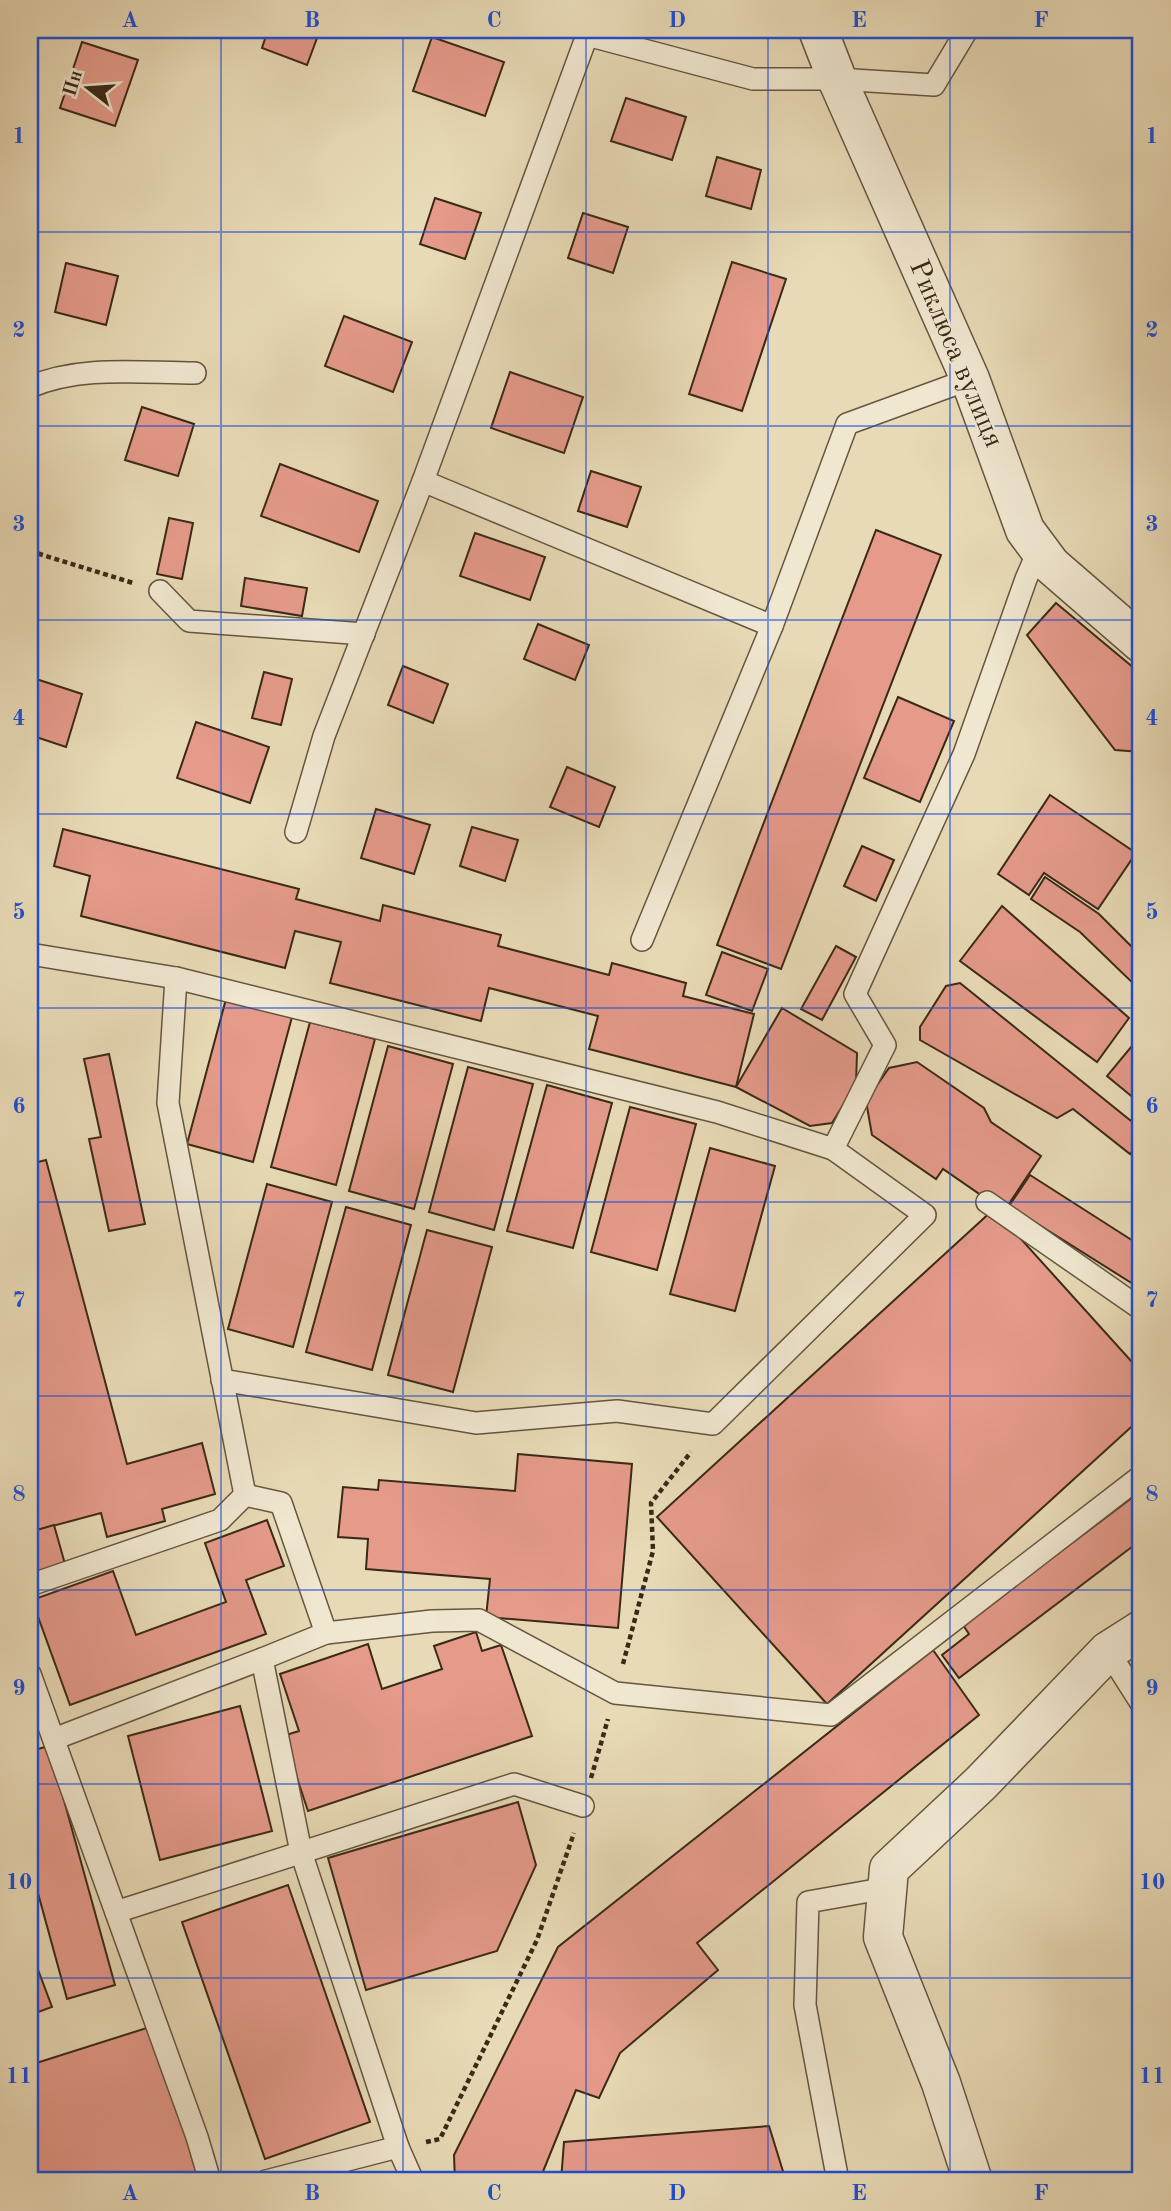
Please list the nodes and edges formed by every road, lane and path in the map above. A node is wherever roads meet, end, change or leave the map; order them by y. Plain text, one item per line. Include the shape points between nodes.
1 (818, 30) edge
2 (967, 30) edge
3 (588, 32) edge
4 (837, 79) junction
5 (195, 373) dead end
6 (970, 379) junction
7 (30, 387) edge
8 (423, 481) junction
9 (1039, 549) junction
10 (30, 551) edge
11 (160, 591) joint
12 (772, 626) junction
13 (364, 634) junction
14 (1141, 643) edge
15 (296, 832) dead end
16 (642, 940) dead end
17 (30, 954) edge
18 (176, 978) junction
19 (833, 1149) junction
20 (988, 1202) dead end
21 (1141, 1309) edge
22 (222, 1380) junction
23 (1141, 1476) edge
24 (245, 1495) junction
25 (30, 1585) edge
26 (1141, 1630) edge
27 (326, 1633) junction
28 (1108, 1651) junction
29 (262, 1659) junction
30 (30, 1674) edge
31 (1141, 1703) edge
32 (54, 1739) junction
33 (583, 1806) dead end
34 (301, 1852) junction
35 (887, 1888) junction
36 (116, 1912) junction
37 (398, 2147) junction
38 (210, 2181) edge
39 (266, 2181) edge
40 (413, 2181) edge
41 (838, 2181) edge
42 (973, 2181) edge

1 - 4 street, Риклюса вулиця
2 - 4 lane via 934,85
3 - 4 lane via 753,79
3 - 8 lane
4 - 6 street, Риклюса вулиця
5 - 7 lane via 88,373
6 - 9 street, Риклюса вулиця via 1025,530
6 - 12 lane via 847,424
8 - 12 lane
8 - 13 lane
9 - 14 street, Риклюса вулиця via 1051,565
9 - 19 lane via 964,754 855,994 885,1045
10 - 11 path
11 - 13 lane via 189,621
12 - 16 lane
13 - 15 lane via 324,736
17 - 18 lane
18 - 19 lane via 717,1112
18 - 22 lane via 168,1102
19 - 22 lane via 925,1215 713,1424 617,1411 476,1423
20 - 21 lane
22 - 24 lane
23 - 27 lane via 831,1715 615,1693 479,1620
24 - 25 lane via 220,1520
24 - 27 lane via 281,1503
26 - 28 street
27 - 29 lane
28 - 31 lane
28 - 35 street via 981,1783 889,1869
29 - 32 lane
29 - 34 lane
30 - 32 lane
32 - 36 lane
33 - 34 lane via 514,1784
34 - 36 lane
34 - 37 lane
35 - 41 lane via 808,1902 805,2005
35 - 42 street via 883,1937 941,2082
36 - 38 lane
37 - 39 lane
37 - 40 lane

